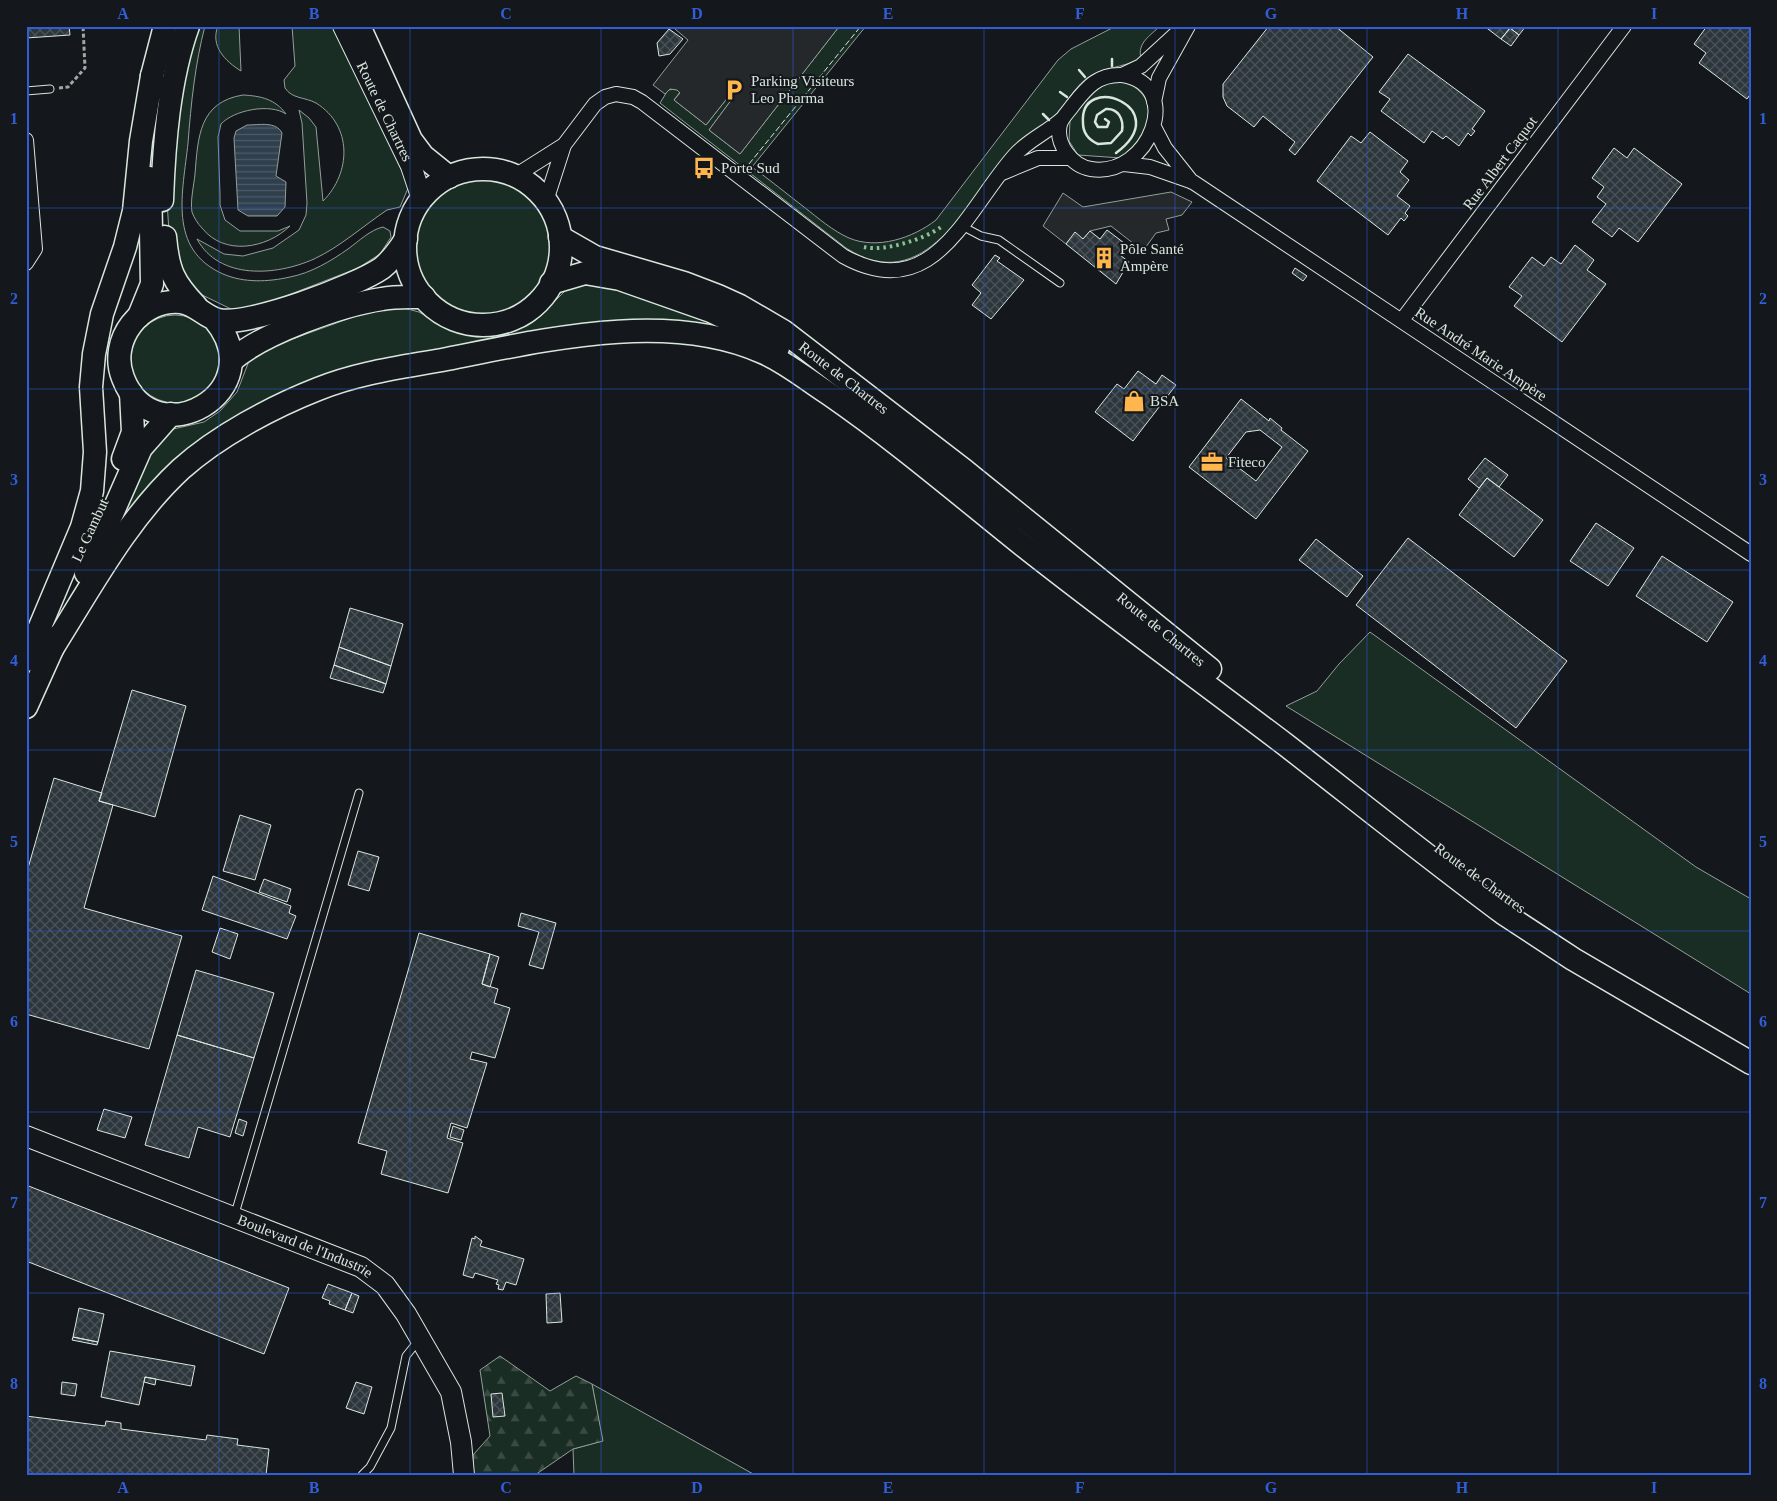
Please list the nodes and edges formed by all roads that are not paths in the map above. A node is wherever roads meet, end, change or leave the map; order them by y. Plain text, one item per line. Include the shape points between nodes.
1 (165, 26) edge
2 (188, 26) edge
3 (343, 26) edge
4 (359, 26) edge
5 (1184, 26) edge
6 (1188, 26) edge
7 (1624, 26) edge
8 (1122, 75) junction
9 (152, 76) junction
10 (50, 89) road end
11 (26, 90) edge
12 (1154, 102) junction
13 (1063, 118) junction
14 (1154, 127) junction
15 (26, 140) edge
16 (564, 145) junction
17 (1070, 158) junction
18 (1124, 164) junction
19 (1002, 173) junction
20 (515, 176) junction
21 (449, 177) junction
22 (1193, 182) junction
23 (422, 199) junction
24 (546, 201) junction
25 (962, 226) junction
26 (560, 237) junction
27 (406, 239) junction
28 (26, 264) edge
29 (551, 283) junction
30 (1060, 283) dead end
31 (424, 297) junction
32 (196, 306) junction
33 (139, 316) junction
34 (214, 319) junction
35 (1402, 320) junction
36 (231, 361) junction
37 (131, 393) junction
38 (854, 412) junction
39 (171, 414) junction
40 (1751, 554) edge
41 (52, 649) junction
42 (26, 660) edge
43 (26, 707) edge
44 (359, 793) dead end
45 (1751, 1047) edge
46 (1751, 1063) edge
47 (26, 1136) edge
48 (234, 1217) junction
49 (420, 1339) junction
50 (362, 1475) edge
51 (464, 1475) edge

1 - 9 main road
2 - 32 main road via 168,116 162,204 169,271 181,291
3 - 23 street, Route de Chartres via 411,166
4 - 21 main road, Route de Chartres via 411,140 423,156
5 - 8 street via 1150,58
6 - 12 street via 1159,78
7 - 35 street, Rue Albert Caquot
8 - 12 street via 1141,82
8 - 13 street via 1094,82
9 - 33 main road via 150,196 153,268 152,284
9 - 42 main road via 134,211 102,314 94,354 91,387 95,452 92,491 82,527
10 - 11 lane
12 - 14 street
13 - 17 street via 1060,136
13 - 19 street via 1022,148
14 - 18 street via 1138,153
14 - 22 street, Rue André Marie Ampère via 1165,148
15 - 28 street via 35,249
16 - 20 street
16 - 24 street
16 - 25 street via 596,104 611,95 622,94 642,102 855,263 893,271 917,265 939,252
17 - 18 street via 1092,169
17 - 19 street via 1038,158
18 - 22 street, Rue André Marie Ampère via 1150,167
19 - 25 street
20 - 21 main road via 482,169
20 - 24 main road
21 - 23 main road
22 - 35 street, Rue André Marie Ampère
23 - 27 main road via 411,218
24 - 26 main road
25 - 30 lane via 981,236 999,240
26 - 29 main road via 559,261
26 - 45 main road, Route de Chartres via 595,257 718,296 783,332 965,471 1169,637 1464,867 1544,925
27 - 31 main road via 406,264
27 - 34 main road via 390,261 357,281 258,317 232,322
29 - 31 main road via 545,294 526,311 491,324 472,324 454,319
29 - 38 main road, Route de Chartres via 585,273 601,274 711,310 774,345
31 - 36 main road via 379,299 341,310 266,337 248,346
32 - 33 main road via 173,302 155,306
32 - 34 main road
33 - 37 main road via 127,330 120,348 122,376
34 - 36 main road via 227,338
35 - 40 street, Rue André Marie Ampère
36 - 39 main road via 224,386 212,400 198,410
37 - 39 main road via 149,409
37 - 42 main road, Le Gambut via 132,440 60,596
38 - 41 main road via 763,352 727,340 662,331 533,343 360,375 281,405 233,432 182,468 110,555
38 - 46 main road via 1068,581 1496,907 1573,958
39 - 41 main road via 141,448
41 - 43 main road
44 - 48 lane
47 - 48 street, Boulevard de l'Industrie
48 - 49 street, Boulevard de l'Industrie via 361,1267 384,1285
49 - 50 lane via 406,1356 391,1428 370,1467
49 - 51 street, Boulevard de l'Industrie via 451,1392

